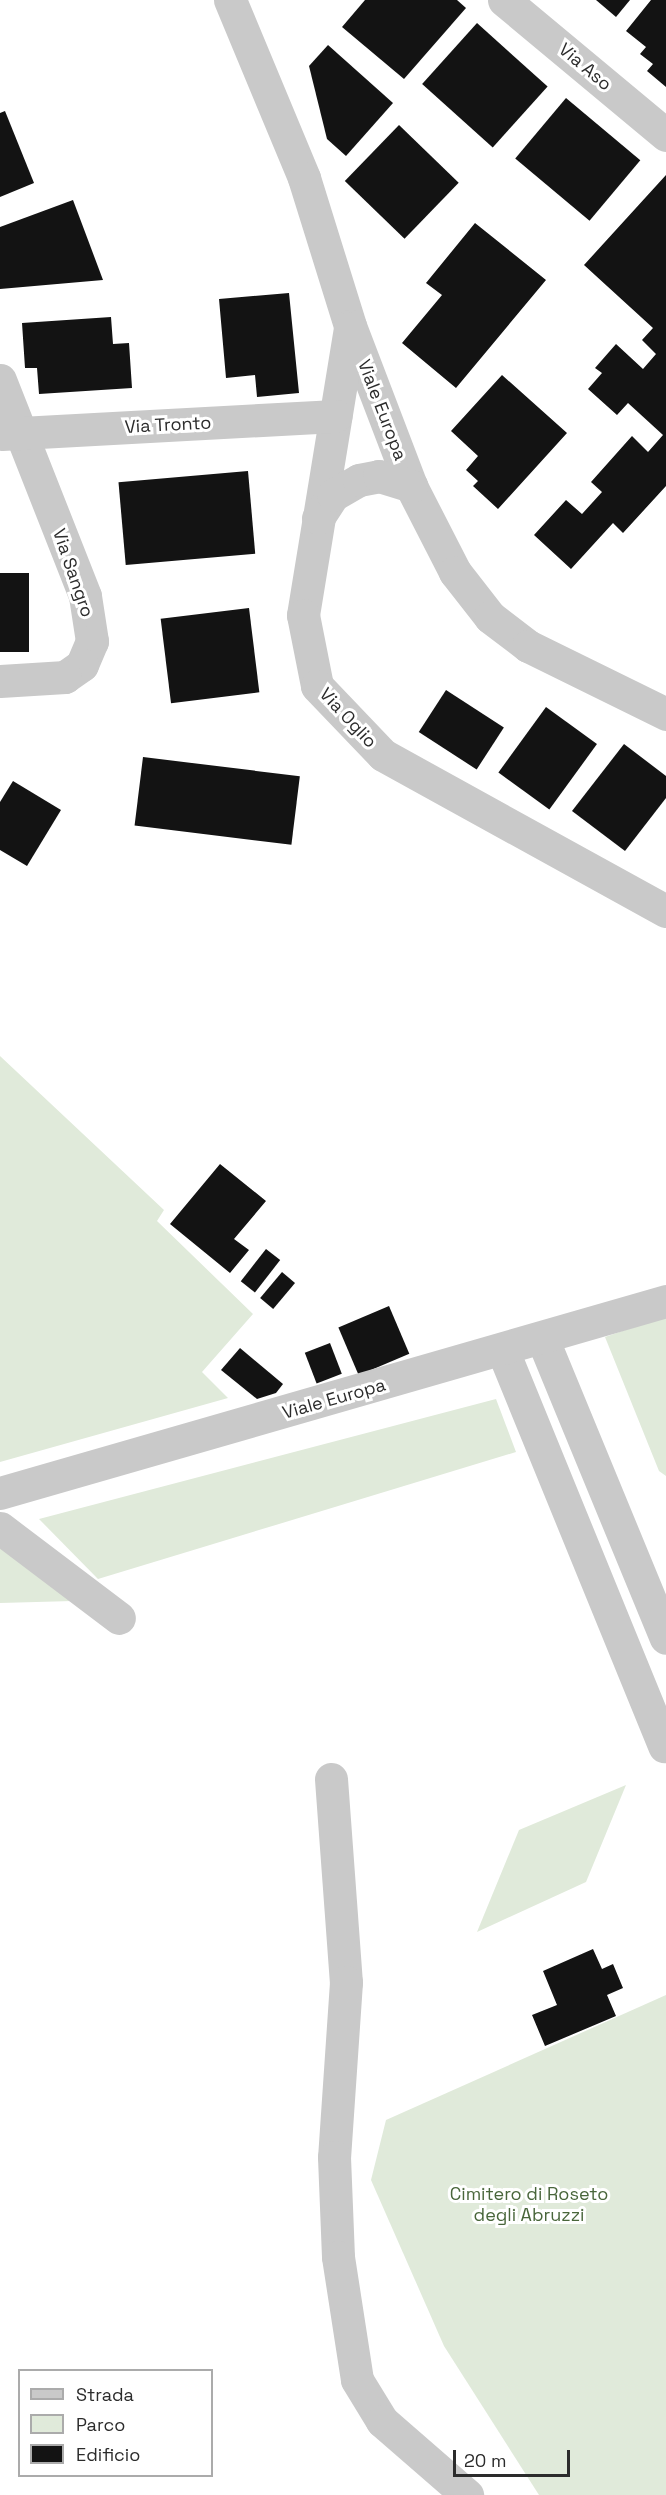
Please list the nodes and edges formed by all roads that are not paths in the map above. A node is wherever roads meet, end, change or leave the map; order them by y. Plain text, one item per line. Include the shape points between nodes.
1 (230, 0) edge
2 (504, 0) edge
3 (666, 135) edge
4 (350, 326) junction
5 (0, 380) edge
6 (336, 416) junction
7 (11, 434) edge
8 (411, 486) junction
9 (315, 523) junction
10 (0, 681) edge
11 (666, 714) edge
12 (666, 911) edge
13 (666, 1301) edge
14 (543, 1340) junction
15 (503, 1351) junction
16 (0, 1493) edge
17 (0, 1528) edge
18 (118, 1618) dead end
19 (666, 1638) edge
20 (664, 1746) dead end
21 (330, 1779) dead end
22 (467, 2495) edge

1 - 4 street, Viale Europa via 304,178
2 - 3 street, Via Aso
4 - 6 street, Via Oglio
4 - 8 street, Viale Europa
5 - 7 street, Via Sangro
6 - 7 street, Via Tronto
6 - 9 street, Via Oglio
7 - 10 street, Via Sangro via 85,596 92,640 82,665 65,677
8 - 9 street via 379,476 352,482 333,495
8 - 11 street, Viale Europa via 434,537 490,617 543,655
9 - 12 street, Via Oglio via 303,615 317,686 383,755
13 - 14 street, Viale Europa
14 - 15 street, Viale Europa
14 - 19 street
15 - 16 street, Viale Europa
15 - 20 street
17 - 18 street
21 - 22 street via 346,1982 334,2157 338,2257 357,2380 382,2421

